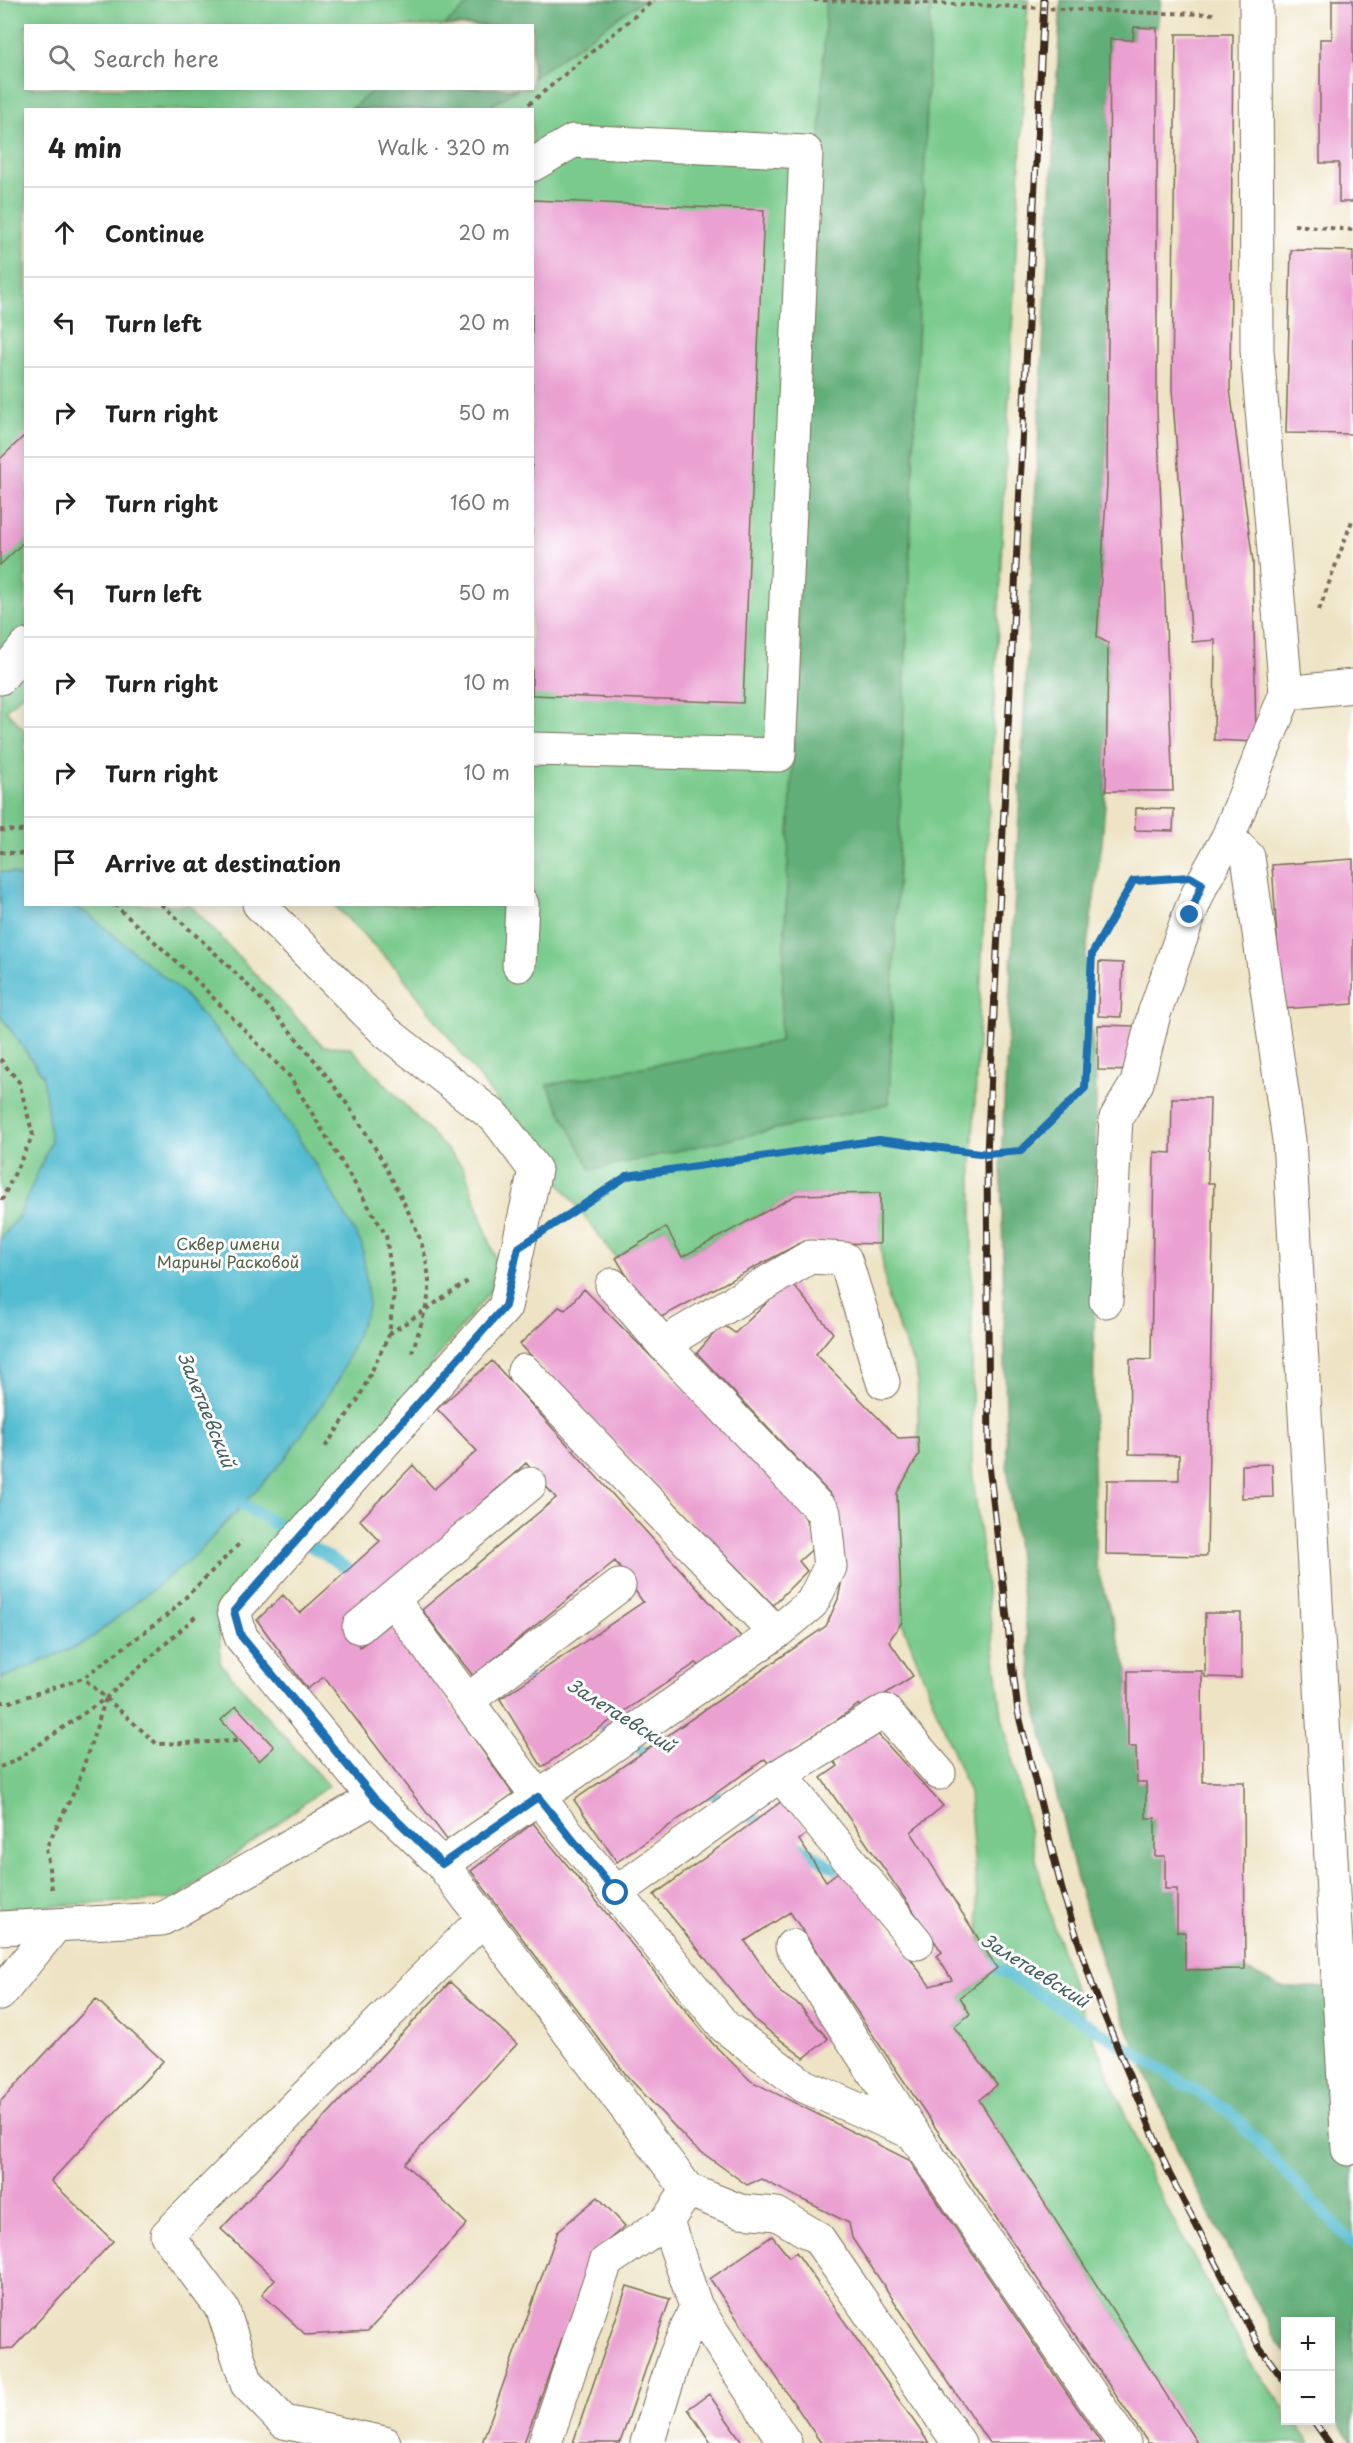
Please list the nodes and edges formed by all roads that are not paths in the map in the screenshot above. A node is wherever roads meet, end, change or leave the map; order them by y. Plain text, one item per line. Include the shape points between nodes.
1 (1255, 7) edge
2 (534, 164) edge
3 (1353, 686) edge
4 (1286, 693) junction
5 (534, 749) edge
6 (1228, 837) junction
7 (261, 906) edge
8 (522, 906) edge
9 (519, 965) dead end
10 (612, 1285) dead end
11 (1106, 1301) dead end
12 (663, 1344) junction
13 (524, 1371) dead end
14 (883, 1382) dead end
15 (530, 1484) dead end
16 (619, 1586) dead end
17 (393, 1600) junction
18 (359, 1627) dead end
19 (776, 1633) junction
20 (468, 1700) junction
21 (939, 1773) dead end
22 (780, 1776) junction
23 (538, 1797) junction
24 (374, 1798) junction
25 (442, 1864) junction
26 (616, 1893) junction
27 (483, 1919) junction
28 (56, 1925) junction
29 (0, 1928) edge
30 (917, 1942) dead end
31 (792, 1946) dead end
32 (0, 1994) edge
33 (913, 2133) junction
34 (1348, 2149) dead end
35 (688, 2190) junction
36 (667, 2221) junction
37 (696, 2307) junction
38 (384, 2443) edge
39 (545, 2443) edge
40 (646, 2443) edge
41 (784, 2443) edge
42 (959, 2443) edge
43 (1124, 2443) edge

1 - 4 lane via 1257,350
2 - 5 lane via 573,141 806,152 779,755
3 - 4 lane
4 - 6 lane
6 - 11 lane via 1202,884 1154,1014 1137,1083 1116,1118
6 - 34 lane via 1248,858 1289,1140
7 - 24 lane via 386,1032 496,1118 535,1170 505,1306 234,1611 241,1636
8 - 9 lane
10 - 12 lane
12 - 14 lane via 810,1257 844,1259
12 - 19 lane via 824,1513 830,1567 812,1603
13 - 19 lane
15 - 17 lane
16 - 20 lane
17 - 18 lane
17 - 20 lane
19 - 23 lane
20 - 23 lane
21 - 22 lane via 885,1711
22 - 26 lane
22 - 30 lane
23 - 25 lane
23 - 26 lane
24 - 25 lane
24 - 28 lane via 162,1919
25 - 27 lane
26 - 33 lane via 725,2027 804,2086
27 - 35 lane
27 - 38 lane via 167,2235 223,2310 247,2384 284,2422
28 - 29 lane
28 - 32 lane
31 - 33 lane
33 - 43 lane
35 - 36 lane
35 - 42 lane via 740,2211 777,2214 818,2238
36 - 37 lane
36 - 39 lane via 606,2262
37 - 40 lane
37 - 41 lane

